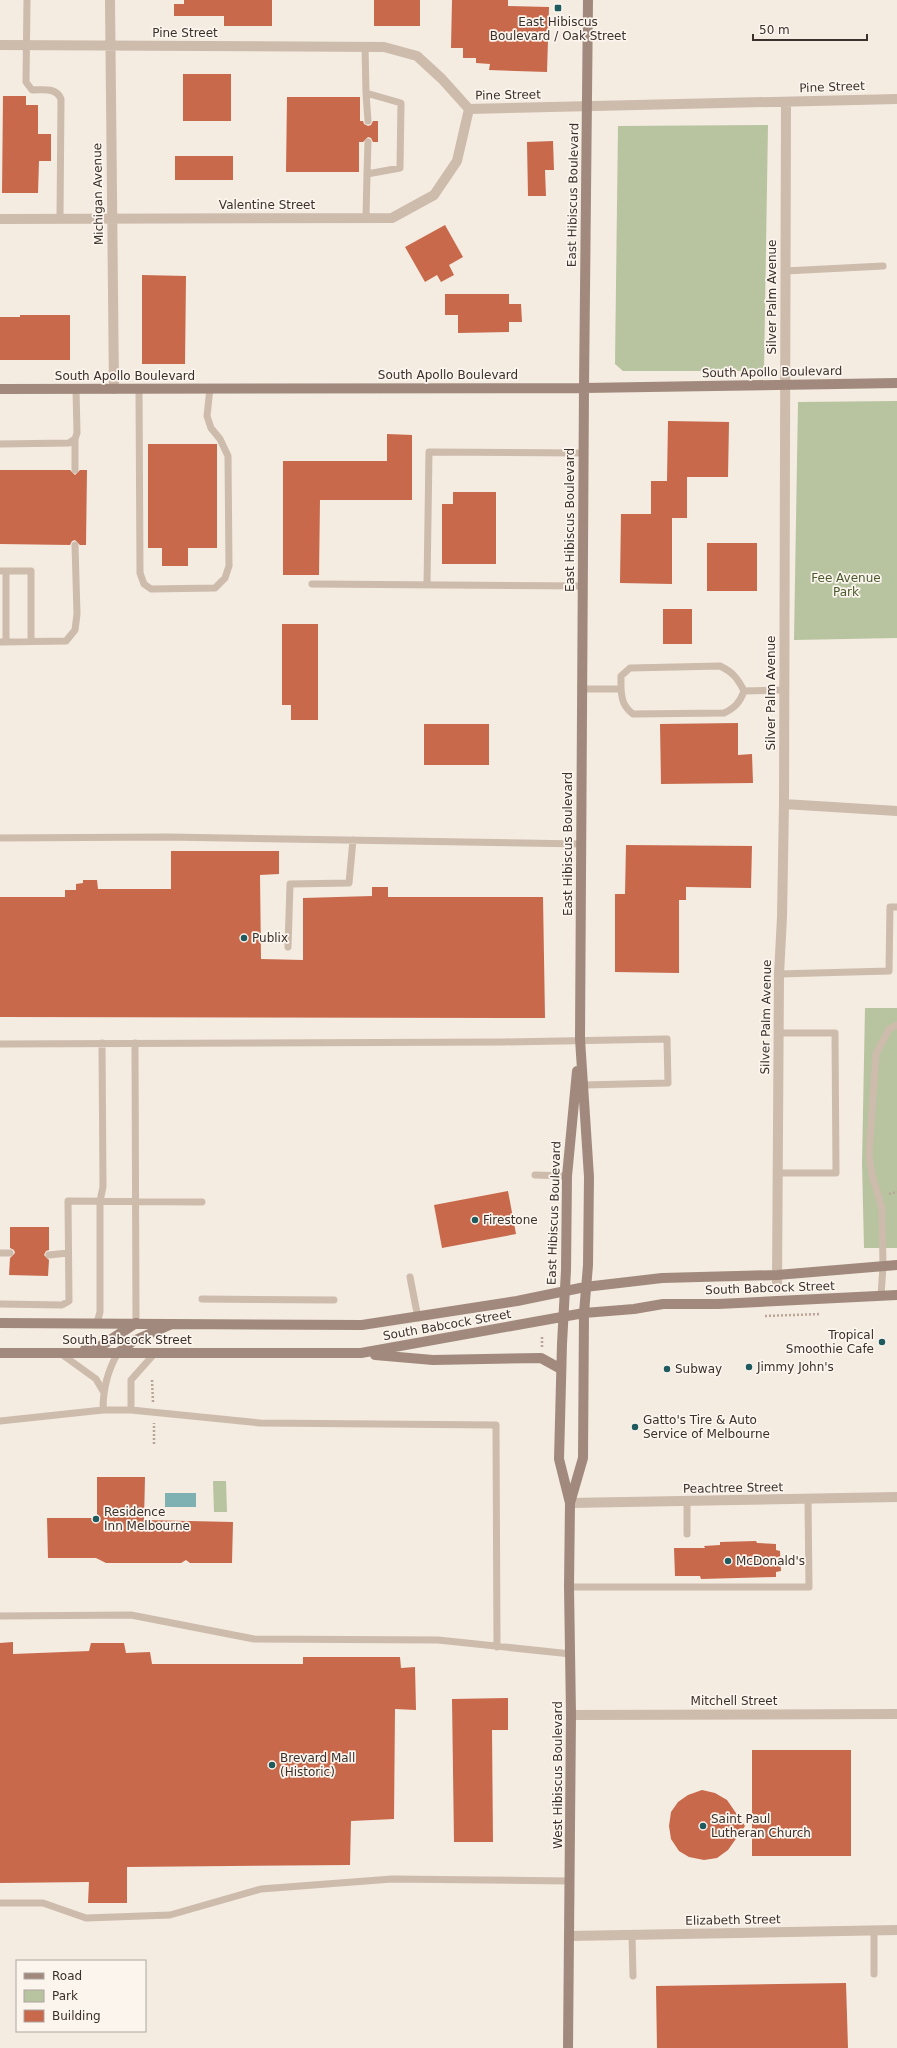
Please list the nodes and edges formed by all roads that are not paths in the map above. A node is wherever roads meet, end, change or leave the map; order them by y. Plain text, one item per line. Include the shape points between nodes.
1 (27, 0) edge
2 (110, 0) edge
3 (588, 0) edge
4 (0, 45) edge
5 (27, 46) junction
6 (110, 46) junction
7 (365, 47) junction
8 (366, 93) junction
9 (897, 99) edge
10 (786, 102) junction
11 (588, 107) junction
12 (469, 109) junction
13 (368, 120) dead end
14 (368, 142) dead end
15 (367, 174) junction
16 (0, 218) edge
17 (60, 218) junction
18 (111, 218) junction
19 (366, 218) junction
20 (884, 266) dead end
21 (785, 271) junction
22 (897, 383) edge
23 (785, 385) junction
24 (210, 388) junction
25 (584, 388) junction
26 (0, 389) edge
27 (76, 389) junction
28 (114, 389) junction
29 (139, 389) junction
30 (75, 439) junction
31 (0, 444) edge
32 (583, 453) junction
33 (75, 470) dead end
34 (75, 545) dead end
35 (3, 571) edge
36 (312, 584) dead end
37 (427, 585) junction
38 (583, 586) junction
39 (31, 641) junction
40 (3, 642) edge
41 (582, 689) junction
42 (621, 690) junction
43 (784, 690) junction
44 (744, 691) junction
45 (784, 804) junction
46 (897, 811) edge
47 (0, 838) edge
48 (353, 840) junction
49 (581, 844) junction
50 (897, 907) edge
51 (288, 947) dead end
52 (779, 974) junction
53 (897, 1025) edge
54 (778, 1033) junction
55 (580, 1039) junction
56 (102, 1043) junction
57 (135, 1043) junction
58 (0, 1044) edge
59 (583, 1085) junction
60 (778, 1173) junction
61 (535, 1175) dead end
62 (567, 1176) junction
63 (100, 1201) junction
64 (136, 1202) junction
65 (202, 1202) dead end
66 (0, 1253) edge
67 (10, 1253) dead end
68 (68, 1253) junction
69 (49, 1255) dead end
70 (897, 1265) edge
71 (883, 1266) junction
72 (410, 1277) dead end
73 (777, 1279) junction
74 (585, 1287) junction
75 (564, 1292) junction
76 (897, 1295) edge
77 (881, 1296) junction
78 (202, 1299) dead end
79 (334, 1300) dead end
80 (0, 1304) edge
81 (584, 1313) junction
82 (418, 1318) junction
83 (562, 1318) junction
84 (0, 1323) edge
85 (97, 1323) junction
86 (136, 1323) junction
87 (176, 1323) junction
88 (0, 1353) edge
89 (60, 1353) junction
90 (118, 1353) junction
91 (155, 1354) junction
92 (361, 1354) junction
93 (561, 1368) junction
94 (103, 1391) junction
95 (103, 1410) junction
96 (131, 1410) junction
97 (0, 1421) edge
98 (897, 1497) edge
99 (808, 1499) junction
100 (687, 1502) junction
101 (570, 1503) junction
102 (687, 1534) dead end
103 (569, 1587) junction
104 (0, 1616) edge
105 (497, 1647) junction
106 (571, 1654) junction
107 (897, 1714) edge
108 (571, 1715) junction
109 (570, 1881) junction
110 (0, 1903) edge
111 (897, 1930) edge
112 (874, 1931) junction
113 (632, 1935) junction
114 (569, 1936) junction
115 (874, 1974) dead end
116 (633, 1976) dead end
117 (568, 2048) edge

1 - 5 lane
2 - 6 street, Michigan Avenue
3 - 11 street, East Hibiscus Boulevard
4 - 5 street, Pine Street
5 - 6 street, Pine Street
5 - 17 lane via 28,87 32,90 53,90 61,99
6 - 7 street, Pine Street
6 - 18 street, Michigan Avenue
7 - 8 lane
7 - 12 street, Pine Street via 384,47 417,56
8 - 13 lane
8 - 15 lane via 401,103 400,168
9 - 10 street, Pine Street
10 - 11 street, Pine Street
10 - 21 street, Silver Palm Avenue
11 - 12 street, Pine Street
11 - 25 street, East Hibiscus Boulevard
12 - 19 street, Valentine Street via 457,161 434,195 392,218
14 - 15 lane
15 - 19 lane
16 - 17 street, Valentine Street
17 - 18 street, Valentine Street
18 - 19 street, Valentine Street
18 - 28 street, Michigan Avenue
20 - 21 lane
21 - 23 street, Silver Palm Avenue
22 - 23 street, South Apollo Boulevard
23 - 25 street, South Apollo Boulevard
23 - 43 street, Silver Palm Avenue
24 - 25 street, South Apollo Boulevard
24 - 29 street, South Apollo Boulevard
24 - 29 lane via 207,416 211,428 228,456 230,566 225,578 215,588 151,589 144,584 140,573
25 - 32 street, East Hibiscus Boulevard
26 - 27 street, South Apollo Boulevard
27 - 28 street, South Apollo Boulevard
27 - 30 lane
28 - 29 street, South Apollo Boulevard
30 - 31 lane via 69,443
30 - 33 lane
32 - 37 lane via 429,452
32 - 38 street, East Hibiscus Boulevard
34 - 39 lane via 76,630 66,641
35 - 39 lane via 31,571
35 - 40 lane
36 - 37 lane
37 - 38 lane
38 - 41 street, East Hibiscus Boulevard
39 - 40 lane
41 - 42 lane
41 - 49 street, East Hibiscus Boulevard
42 - 44 lane via 626,708 633,714 724,713 733,709 741,700
42 - 44 lane via 621,676 630,668 720,666 738,678
43 - 44 lane
43 - 45 street, Silver Palm Avenue
45 - 46 street
45 - 52 street, Silver Palm Avenue
47 - 48 lane
48 - 49 lane
48 - 51 lane via 349,883 290,884
49 - 55 street, East Hibiscus Boulevard
50 - 52 lane via 890,907 889,971
52 - 54 street, Silver Palm Avenue
53 - 71 lane via 889,1029 876,1054 868,1154 882,1208
54 - 60 street, Silver Palm Avenue
54 - 60 lane via 835,1033 836,1173
55 - 57 lane via 496,1042
55 - 59 street, East Hibiscus Boulevard
55 - 59 lane via 667,1039 668,1083
55 - 62 street, East Hibiscus Boulevard
56 - 57 lane
56 - 58 lane
56 - 63 lane via 103,1188
57 - 64 lane
59 - 74 street, East Hibiscus Boulevard via 589,1177 588,1264
60 - 73 street, Silver Palm Avenue
61 - 62 lane
62 - 75 street, East Hibiscus Boulevard
63 - 64 lane
63 - 68 lane via 68,1201
63 - 85 lane via 100,1296
64 - 65 lane
64 - 86 lane
66 - 67 lane
68 - 69 lane
68 - 80 lane via 69,1301 62,1305
70 - 71 street, South Babcock Street
71 - 73 street, South Babcock Street
71 - 77 lane
72 - 82 lane
73 - 74 street, South Babcock Street via 662,1278
74 - 75 street, South Babcock Street
74 - 81 street, East Hibiscus Boulevard
75 - 82 street, South Babcock Street
75 - 83 street, East Hibiscus Boulevard
76 - 77 street, South Babcock Street
77 - 81 street, South Babcock Street via 718,1304 663,1304
78 - 79 lane
81 - 83 street, South Babcock Street
81 - 101 street, West Hibiscus Boulevard via 583,1458
82 - 87 street, South Babcock Street via 362,1325
83 - 92 street, South Babcock Street
83 - 93 street, West Hibiscus Boulevard
84 - 85 street, South Babcock Street
85 - 86 street, South Babcock Street
86 - 87 street, South Babcock Street
86 - 89 street via 101,1346
87 - 90 street via 133,1341
88 - 89 street, South Babcock Street
89 - 90 street, South Babcock Street
89 - 94 lane via 96,1379
90 - 91 street, South Babcock Street
90 - 94 lane via 109,1368
91 - 92 street, South Babcock Street
91 - 96 lane via 132,1380
92 - 93 street via 433,1360 541,1358
93 - 101 street, West Hibiscus Boulevard via 559,1459
94 - 95 lane
95 - 96 lane
95 - 97 lane
96 - 105 lane via 260,1423 496,1425
98 - 99 street, Peachtree Street
99 - 100 street, Peachtree Street
99 - 103 lane via 809,1587
100 - 101 street, Peachtree Street
100 - 102 lane
101 - 103 street, West Hibiscus Boulevard
103 - 106 street, West Hibiscus Boulevard
104 - 105 lane via 131,1615 254,1639 438,1640
105 - 106 lane
106 - 108 street, West Hibiscus Boulevard
107 - 108 street, Mitchell Street
108 - 109 street, West Hibiscus Boulevard
109 - 110 lane via 392,1879 261,1889 170,1915 86,1918 43,1903
109 - 114 street, West Hibiscus Boulevard
111 - 112 street, Elizabeth Street
112 - 113 street, Elizabeth Street
112 - 115 lane
113 - 114 street, Elizabeth Street
113 - 116 lane
114 - 117 street, West Hibiscus Boulevard

